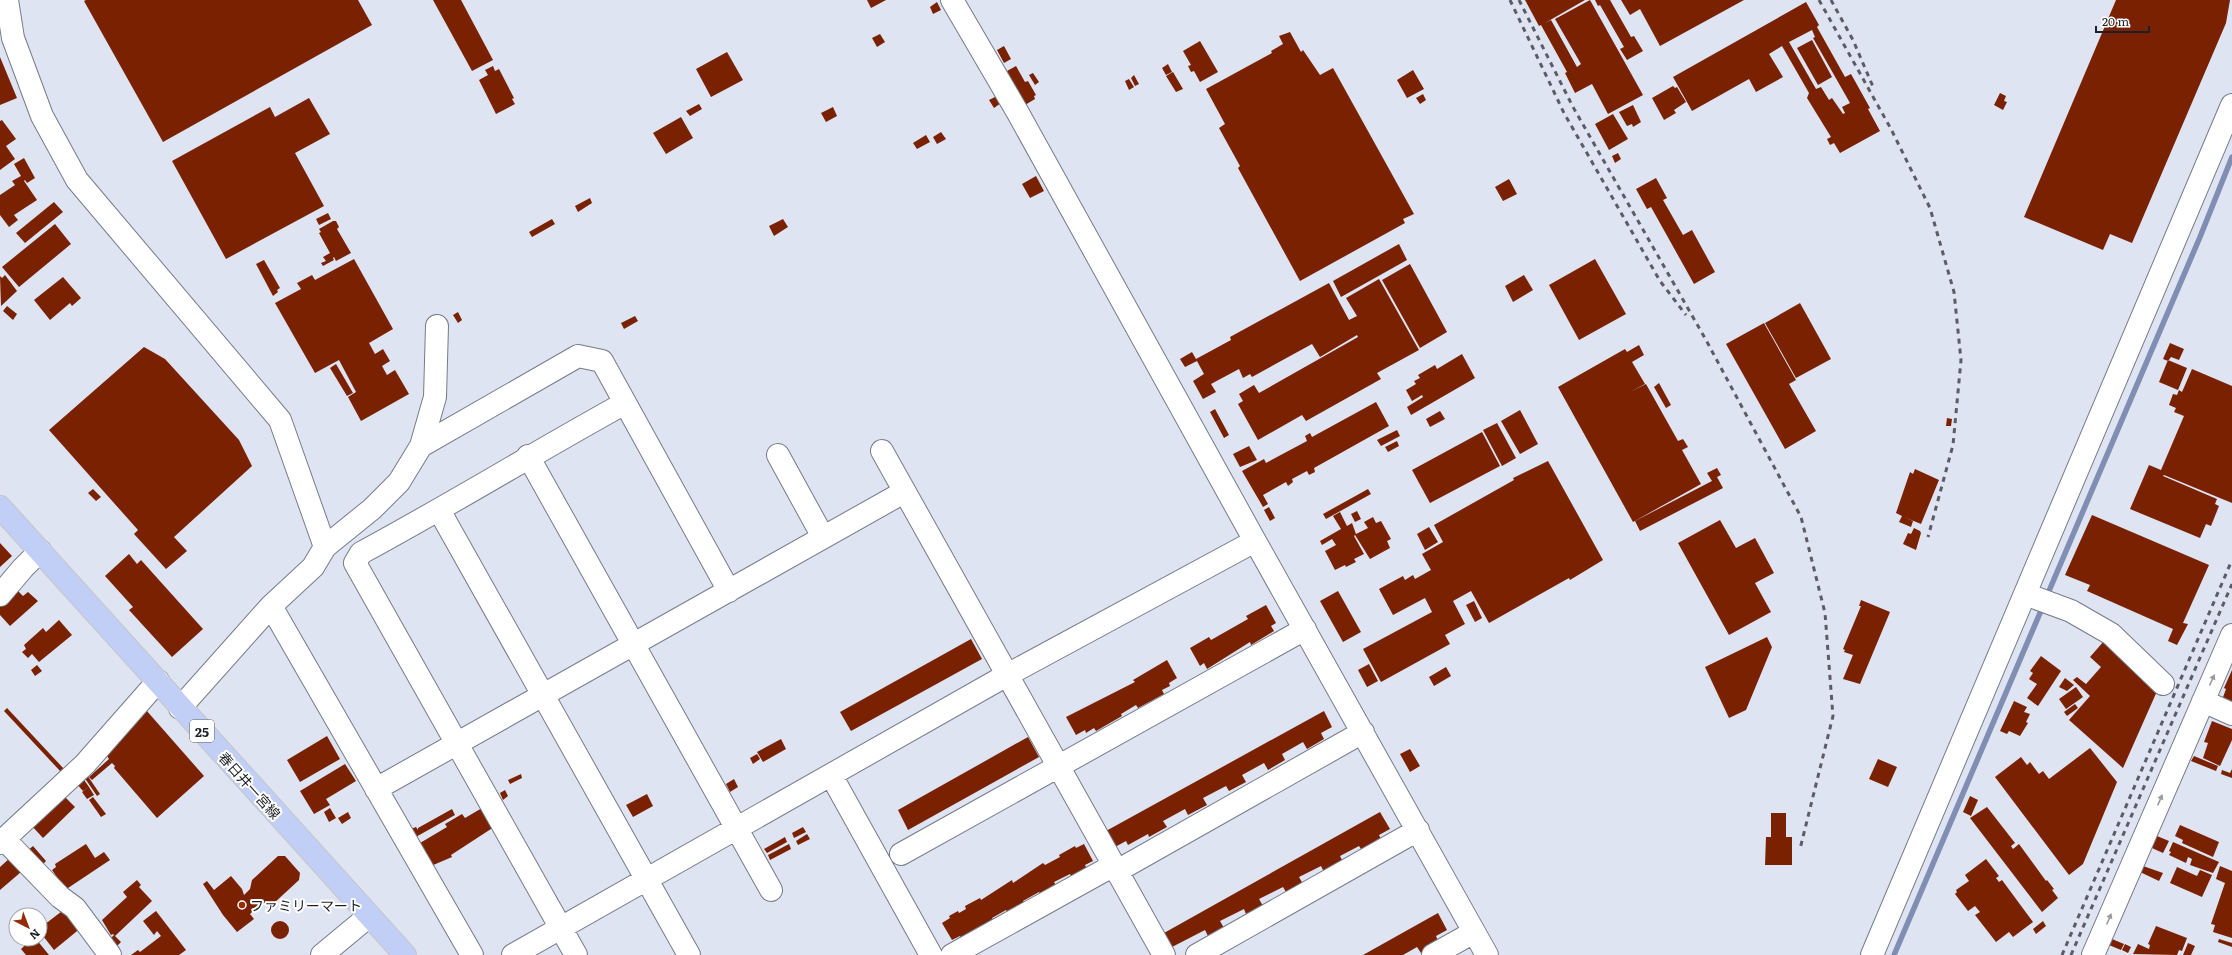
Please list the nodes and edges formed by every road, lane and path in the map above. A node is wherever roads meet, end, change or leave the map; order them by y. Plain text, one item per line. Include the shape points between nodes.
1 (7, 0) edge
2 (952, 0) edge
3 (2232, 105) edge
4 (437, 326) dead end
5 (625, 403) junction
6 (421, 446) junction
7 (882, 451) dead end
8 (778, 455) dead end
9 (528, 456) junction
10 (904, 492) junction
11 (0, 507) edge
12 (439, 510) junction
13 (823, 538) junction
14 (1255, 541) junction
15 (325, 547) junction
16 (40, 551) junction
17 (729, 591) junction
18 (0, 595) edge
19 (2038, 599) junction
20 (271, 606) junction
21 (1306, 629) junction
22 (2232, 635) edge
23 (634, 644) junction
24 (1007, 676) junction
25 (158, 681) junction
26 (2163, 684) dead end
27 (543, 696) junction
28 (2202, 701) junction
29 (180, 708) junction
30 (2232, 714) edge
31 (1363, 732) junction
32 (457, 744) junction
33 (1058, 766) junction
34 (831, 776) junction
35 (376, 789) junction
36 (737, 829) junction
37 (1418, 830) junction
38 (2, 841) edge
39 (901, 854) dead end
40 (1115, 868) junction
41 (647, 880) junction
42 (771, 890) dead end
43 (369, 916) junction
44 (561, 928) junction
45 (1474, 932) junction
46 (110, 955) edge
47 (322, 955) edge
48 (405, 955) edge
49 (472, 955) edge
50 (514, 955) edge
51 (576, 955) edge
52 (689, 955) edge
53 (931, 955) edge
54 (952, 955) edge
55 (1164, 955) edge
56 (1197, 955) edge
57 (1433, 955) edge
58 (1487, 955) edge
59 (1872, 955) edge
60 (2093, 955) edge

1 - 15 street via 13,38 42,116 77,180 280,420
2 - 14 street via 1018,113
3 - 19 street
4 - 6 street via 435,397
5 - 6 street via 602,361 578,356
5 - 9 street
5 - 17 street
6 - 15 street via 399,482 372,509
7 - 10 street
8 - 13 street
9 - 12 street
9 - 23 street
10 - 13 street
10 - 24 street
11 - 16 main road, 春日井一宮線 / 25
12 - 27 street
12 - 32 street via 361,553 355,563
13 - 17 street
14 - 21 street
14 - 24 street
15 - 20 street via 313,567
16 - 18 street
16 - 25 main road, 春日井一宮線 / 25
17 - 23 street
19 - 26 street via 2071,611 2111,634
19 - 59 street
20 - 29 street
20 - 35 street
21 - 31 street
21 - 33 street
28 -> 22 street
23 - 27 street
23 - 36 street
24 - 33 street
24 - 34 street
25 - 29 main road, 春日井一宮線 / 25
25 - 38 street via 85,764
27 - 32 street
27 - 41 street
28 - 30 street
60 -> 28 street
29 - 43 main road, 春日井一宮線 / 25
31 - 37 street
31 - 40 street
32 - 35 street
32 - 44 street
33 - 39 street
33 - 40 street
34 - 36 street
34 - 53 street
35 - 49 street
36 - 41 street
36 - 42 street
37 - 45 street
37 - 56 street
38 - 46 street via 60,897 75,908
40 - 54 street
40 - 55 street
41 - 44 street
41 - 52 street
43 - 47 street
43 - 48 main road, 春日井一宮線 / 25
44 - 50 street
44 - 51 street
45 - 57 street
45 - 58 street

